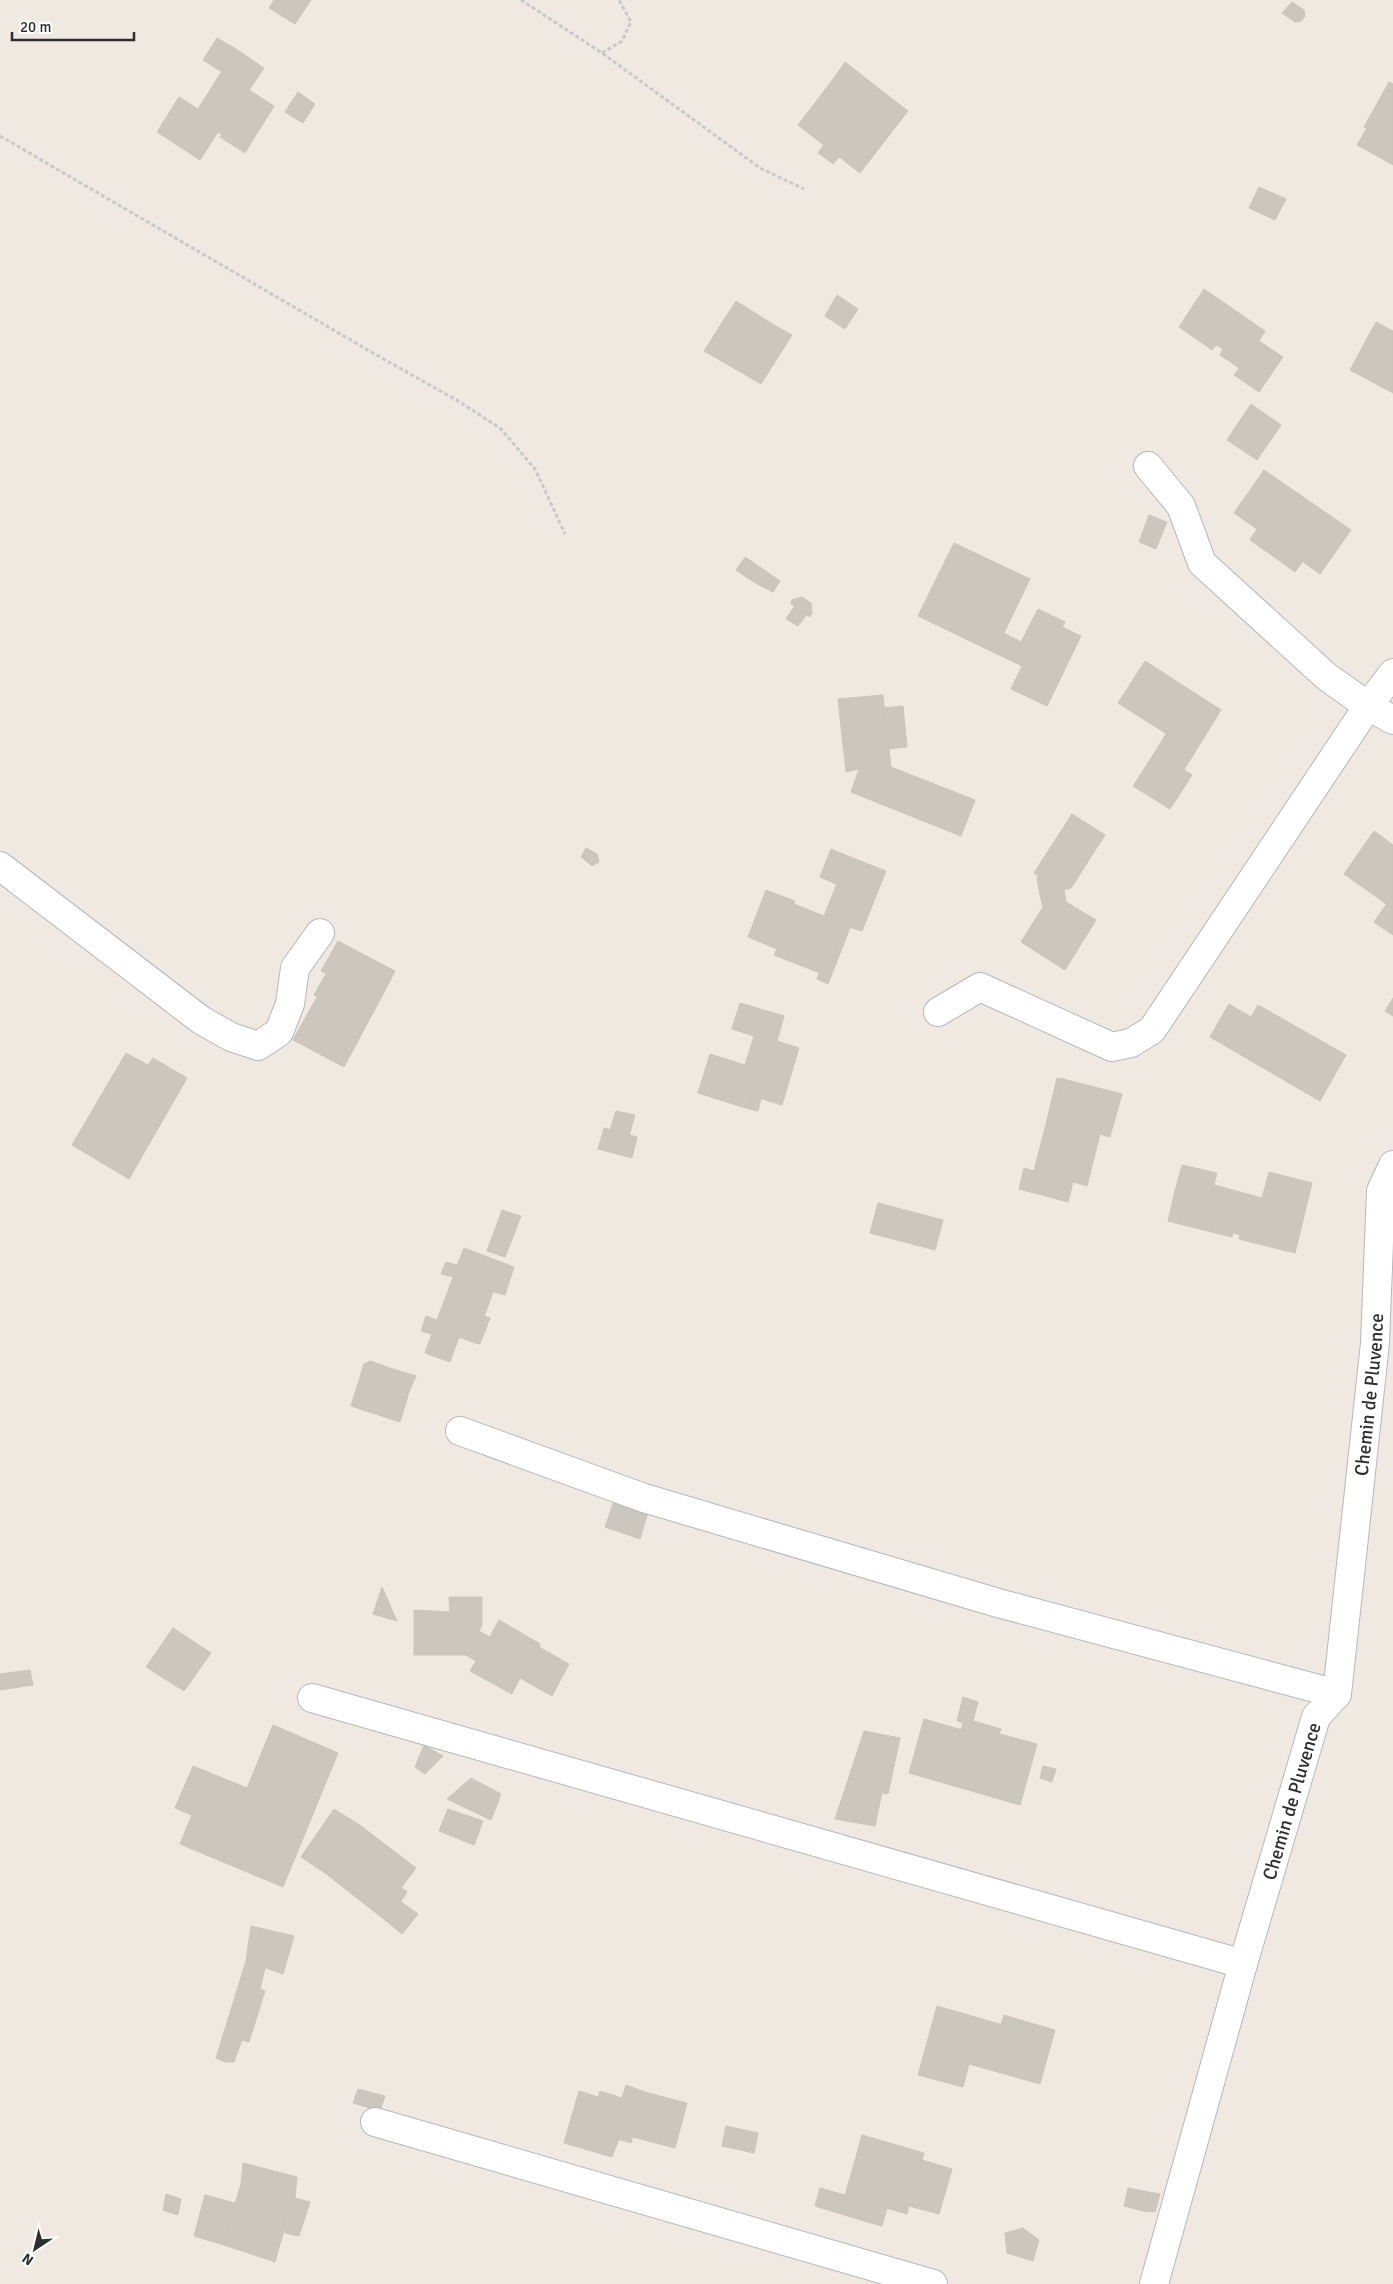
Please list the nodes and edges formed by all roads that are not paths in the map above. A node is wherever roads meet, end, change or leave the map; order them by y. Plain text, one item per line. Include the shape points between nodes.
1 (1148, 466) dead end
2 (1393, 673) edge
3 (1368, 706) junction
4 (1393, 720) edge
5 (0, 866) edge
6 (320, 934) dead end
7 (938, 1012) dead end
8 (1393, 1165) edge
9 (1385, 1264) edge
10 (460, 1430) dead end
11 (1337, 1694) junction
12 (312, 1698) dead end
13 (1243, 1964) junction
14 (376, 2122) dead end
15 (933, 2284) edge
16 (1154, 2284) edge

1 - 3 street via 1181,506 1202,562 1327,677
2 - 3 street
3 - 4 street
3 - 7 street via 1152,1030 1131,1043 1112,1047 980,986
5 - 6 street via 201,1020 231,1037 258,1046 279,1032 290,1004 295,968
8 - 9 street, Chemin de Pluvence via 1381,1191
9 - 11 street, Chemin de Pluvence
10 - 11 street via 653,1500 998,1603
11 - 13 street, Chemin de Pluvence via 1316,1717
12 - 13 street
13 - 16 street, Chemin de Pluvence
14 - 15 street

